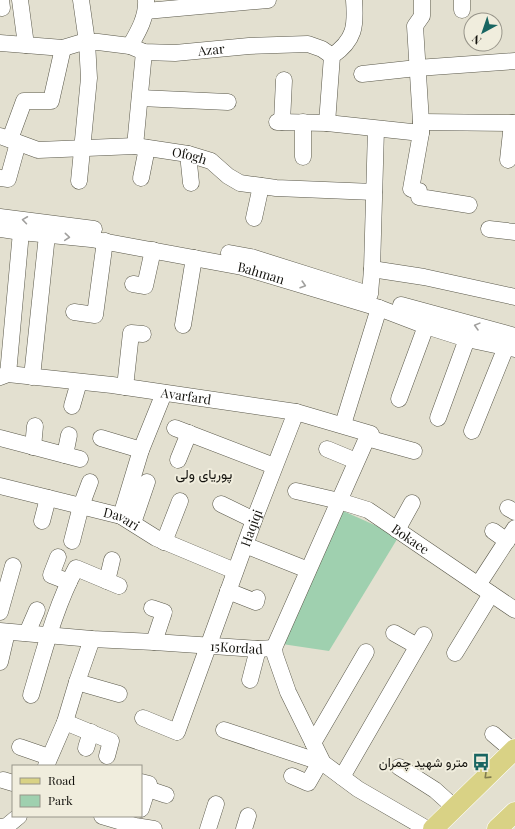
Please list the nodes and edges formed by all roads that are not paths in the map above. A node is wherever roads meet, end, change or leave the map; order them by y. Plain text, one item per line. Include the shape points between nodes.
1 (20, 0) edge
2 (81, 0) edge
3 (268, 0) edge
4 (354, 0) edge
5 (422, 0) edge
6 (146, 5) edge
7 (87, 42) junction
8 (0, 43) edge
9 (26, 45) junction
10 (63, 48) junction
11 (137, 49) junction
12 (332, 56) junction
13 (515, 61) edge
14 (417, 68) junction
15 (362, 74) dead end
16 (284, 80) dead end
17 (140, 98) junction
18 (228, 102) dead end
19 (303, 122) junction
20 (327, 123) junction
21 (514, 123) edge
22 (421, 128) junction
23 (376, 129) junction
24 (10, 139) edge
25 (141, 147) junction
26 (82, 149) junction
27 (188, 154) junction
28 (302, 157) dead end
29 (508, 160) dead end
30 (0, 178) edge
31 (141, 178) dead end
32 (79, 181) dead end
33 (191, 184) dead end
34 (261, 186) junction
35 (374, 192) junction
36 (469, 205) dead end
37 (0, 216) edge
38 (254, 218) dead end
39 (0, 229) edge
40 (490, 229) dead end
41 (21, 232) junction
42 (515, 232) edge
43 (47, 235) junction
44 (105, 241) junction
45 (153, 250) junction
46 (194, 258) junction
47 (372, 269) junction
48 (133, 284) dead end
49 (370, 294) junction
50 (515, 296) edge
51 (379, 308) junction
52 (74, 312) dead end
53 (182, 325) dead end
54 (426, 326) junction
55 (143, 334) dead end
56 (467, 339) junction
57 (512, 344) edge
58 (4, 376) edge
59 (32, 377) junction
60 (79, 382) junction
61 (125, 387) junction
62 (164, 393) junction
63 (399, 399) dead end
64 (72, 406) dead end
65 (296, 412) junction
66 (346, 418) dead end
67 (438, 418) dead end
68 (35, 426) dead end
69 (472, 431) dead end
70 (69, 435) dead end
71 (368, 436) junction
72 (0, 438) edge
73 (101, 438) dead end
74 (33, 447) junction
75 (327, 449) dead end
76 (141, 450) junction
77 (414, 451) dead end
78 (178, 460) dead end
79 (356, 461) junction
80 (274, 466) junction
81 (90, 482) dead end
82 (147, 482) dead end
83 (0, 486) edge
84 (296, 491) dead end
85 (48, 498) junction
86 (180, 501) dead end
87 (339, 501) junction
88 (412, 503) dead end
89 (221, 504) dead end
90 (81, 506) junction
91 (127, 520) junction
92 (254, 520) junction
93 (42, 522) dead end
94 (397, 530) junction
95 (493, 531) dead end
96 (511, 534) edge
97 (72, 541) dead end
98 (164, 542) junction
99 (245, 545) junction
100 (58, 557) dead end
101 (112, 560) dead end
102 (13, 566) dead end
103 (308, 570) junction
104 (235, 571) junction
105 (69, 582) junction
106 (485, 589) junction
107 (228, 591) junction
108 (257, 598) dead end
109 (513, 604) edge
110 (152, 608) dead end
111 (37, 610) dead end
112 (0, 612) edge
113 (4, 631) edge
114 (27, 633) junction
115 (394, 633) dead end
116 (49, 636) junction
117 (92, 639) junction
118 (154, 642) junction
119 (208, 645) junction
120 (274, 648) junction
121 (258, 649) junction
122 (366, 652) dead end
123 (455, 653) dead end
124 (0, 662) edge
125 (250, 680) dead end
126 (77, 682) junction
127 (119, 694) dead end
128 (31, 695) dead end
129 (143, 718) dead end
130 (65, 722) junction
131 (224, 730) dead end
132 (91, 732) junction
133 (493, 734) dead end
134 (313, 743) junction
135 (20, 747) dead end
136 (86, 748) dead end
137 (514, 750) edge
138 (107, 756) dead end
139 (48, 762) edge
140 (322, 762) junction
141 (399, 767) dead end
142 (292, 776) dead end
143 (342, 777) junction
144 (146, 785) edge
145 (166, 795) dead end
146 (142, 804) edge
147 (216, 804) dead end
148 (455, 808) junction
149 (18, 817) edge
150 (109, 817) edge
151 (137, 821) edge
152 (0, 827) edge
153 (154, 829) edge
154 (208, 829) edge
155 (426, 829) edge
156 (433, 829) edge

1 - 9 street
2 - 7 street
3 - 6 street
4 - 12 street via 352,35 343,49
5 - 14 street via 422,16 415,26
6 - 11 street via 136,36
7 - 10 street, Azar
7 - 11 street, Azar
7 - 26 street via 89,78
8 - 9 street, Azar
9 - 10 street, Azar
10 - 24 street via 51,101 24,101
11 - 12 street, Azar via 175,53 308,44
11 - 17 street
12 - 20 street
13 - 14 street
14 - 15 street
14 - 22 street
16 - 19 street via 279,122
17 - 18 street
17 - 25 street
19 - 20 street
19 - 28 street
20 - 23 street
21 - 22 street
21 - 29 street
22 - 23 street
22 - 36 street via 411,189 419,191 419,197
23 - 35 street
24 - 26 street, Ofogh via 38,150
24 - 30 street via 8,179
25 - 26 street, Ofogh
25 - 27 street, Ofogh
25 - 31 street
26 - 32 street
27 - 33 street
27 - 34 street, Ofogh via 211,161 240,183
34 - 35 street, Ofogh
34 - 38 street
35 - 47 street
49 -> 37 street, Bahman via 251,257 95,229
39 - 41 street, Bahman
40 - 42 street
41 - 43 street, Bahman
41 - 58 street
43 -> 44 street, Bahman
43 - 59 street
44 - 45 street, Bahman
44 - 52 street via 94,314
45 - 46 street, Bahman
45 - 48 street via 146,286
46 -> 51 street, Bahman via 242,266
46 - 53 street
47 - 49 street
47 - 50 street
57 -> 49 street, Bahman
51 - 54 street, Bahman
51 - 66 street
54 - 56 street, Bahman
54 - 63 street
55 - 61 street via 132,333
56 - 57 street, Bahman
56 - 67 street
57 - 69 street
58 - 59 street, Avarfard
59 - 60 street, Avarfard
60 - 61 street, Avarfard
60 - 64 street
61 - 62 street, Avarfard
62 - 65 street, Avarfard
62 - 76 street
65 - 71 street, Avarfard
65 - 80 street, Haqiqi
68 - 74 street
70 - 74 street via 73,457
71 - 77 street, Avarfard
71 - 79 street
72 - 74 street
73 - 76 street
75 - 79 street
76 - 91 street
78 - 80 street via 182,430
79 - 87 street
80 - 92 street, Haqiqi
81 - 90 street
82 - 91 street
83 - 85 street, Davari
84 - 87 street, Bokaee
85 - 90 street, Davari
85 - 93 street
86 - 98 street
87 - 94 street, Bokaee via 368,510
87 - 103 street
88 - 94 street
89 - 92 street
90 - 91 street, Davari
90 - 97 street
91 - 98 street, Davari
92 - 99 street, Haqiqi
94 - 106 street, Bokaee
95 - 96 street
96 - 106 street
98 - 104 street, Davari
99 - 103 street
99 - 104 street, Haqiqi
100 - 105 street via 51,575
101 - 105 street via 113,583 76,568
102 - 112 street
103 - 120 street
104 - 107 street, Haqiqi
105 - 116 street
106 - 109 street, Bokaee
106 - 123 street
107 - 108 street via 256,602
107 - 119 street, Haqiqi
110 - 118 street via 164,612
111 - 114 street
113 - 114 street, 15Kordad
113 - 124 street
114 - 116 street, 15Kordad
115 - 143 street via 421,641
116 - 117 street, 15Kordad
116 - 128 street
117 - 118 street, 15Kordad
117 - 126 street
118 - 119 street, 15Kordad
119 - 121 street, 15Kordad
119 - 129 street, Haqiqi via 177,732
120 - 121 street, 15Kordad
120 - 134 street, 15Kordad via 288,692
121 - 125 street
122 - 134 street
126 - 127 street
126 - 130 street
130 - 132 street
130 - 139 street
131 - 140 street
132 - 136 street
132 - 138 street via 111,741
133 - 137 street
134 - 140 street, 15Kordad
135 - 139 street
137 -> 148 main road
140 - 142 street via 316,781 308,783
140 - 143 street, 15Kordad
141 - 148 street via 435,790
143 - 155 street, 15Kordad
144 - 145 street
144 - 146 street
147 - 154 street
148 - 156 main road
149 - 152 street via 7,826
150 - 151 street
151 - 153 street

